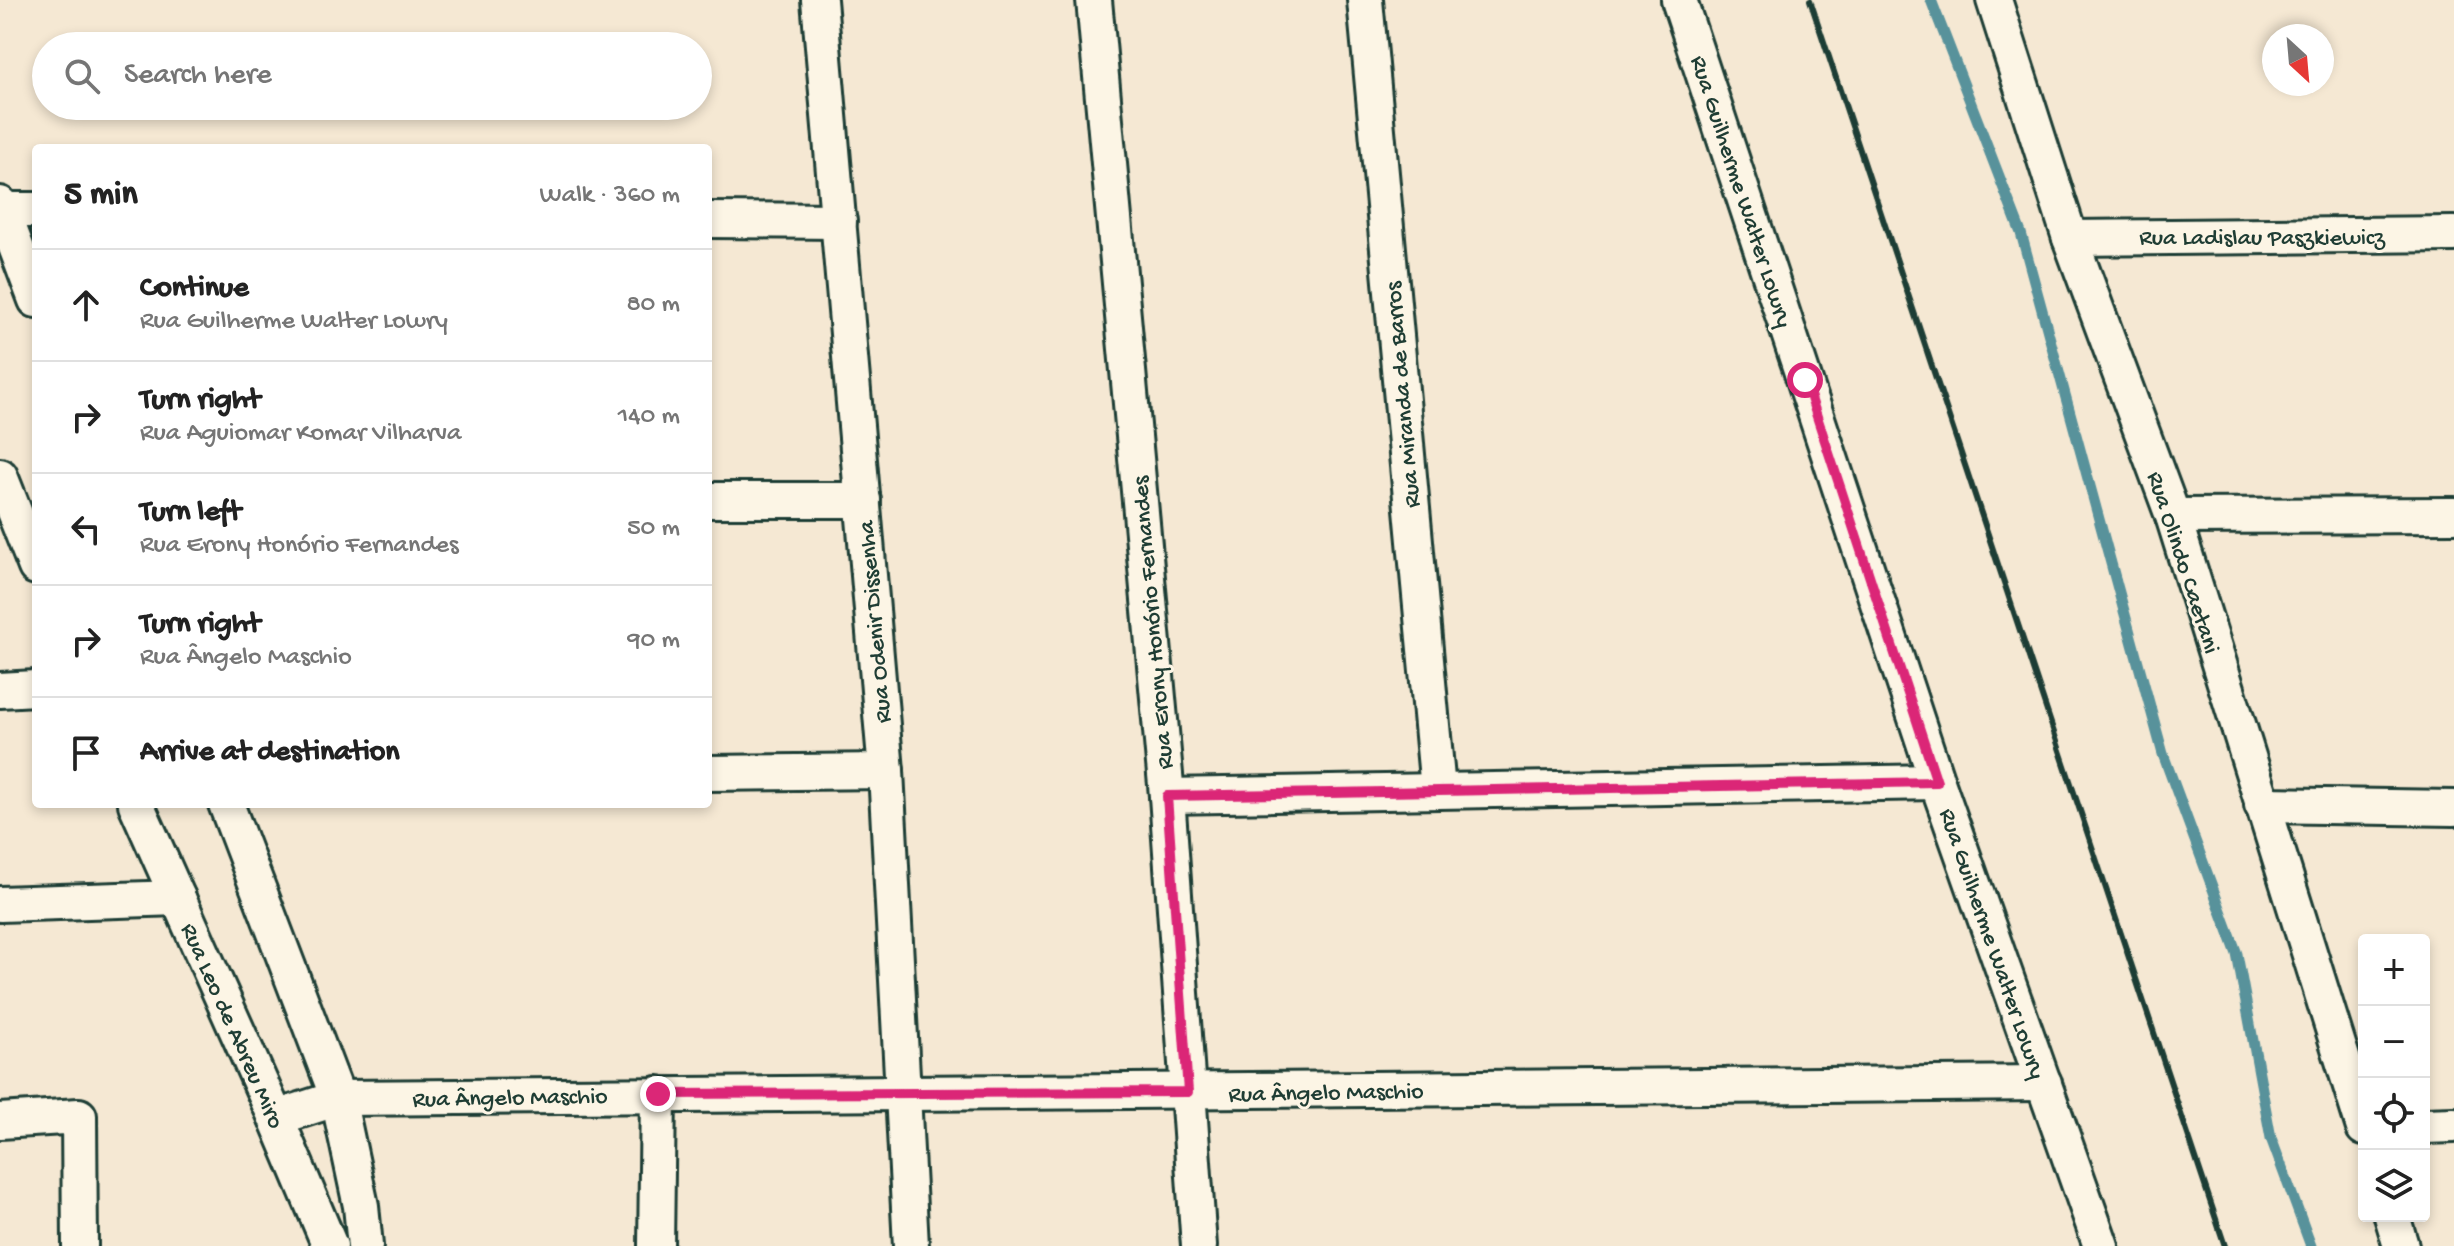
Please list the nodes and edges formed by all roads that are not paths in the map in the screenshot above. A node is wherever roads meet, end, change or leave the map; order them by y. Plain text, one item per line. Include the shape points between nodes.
1 (819, 0) edge
2 (1094, 0) edge
3 (1365, 0) edge
4 (1679, 0) edge
5 (1994, 0) edge
6 (1, 207) edge
7 (32, 210) edge
8 (712, 220) edge
9 (839, 221) junction
10 (2454, 234) edge
11 (2070, 238) junction
12 (32, 289) edge
13 (0, 476) edge
14 (712, 500) edge
15 (863, 500) junction
16 (2454, 515) edge
17 (2173, 516) junction
18 (32, 557) edge
19 (32, 688) edge
20 (0, 690) edge
21 (886, 771) junction
22 (712, 773) edge
23 (1937, 782) junction
24 (1438, 790) junction
25 (1167, 796) junction
26 (2262, 805) junction
27 (138, 808) edge
28 (228, 808) edge
29 (2454, 808) edge
30 (178, 898) junction
31 (0, 904) edge
32 (2044, 1083) junction
33 (1188, 1092) junction
34 (658, 1094) junction
35 (902, 1095) junction
36 (338, 1098) junction
37 (2358, 1108) edge
38 (276, 1118) junction
39 (0, 1121) edge
40 (2454, 1125) edge
41 (2430, 1126) edge
42 (2394, 1222) edge
43 (80, 1246) edge
44 (330, 1246) edge
45 (365, 1246) edge
46 (656, 1246) edge
47 (911, 1246) edge
48 (1199, 1246) edge
49 (2101, 1246) edge
50 (2401, 1246) edge

1 - 9 street, Rua Odenir Dissenha
2 - 25 street, Rua Erony Honório Fernandes
3 - 24 street, Rua Miranda de Barros
4 - 23 street, Rua Guilherme Walter Lowry
5 - 11 street, Rua Olindo Caetani
6 - 7 street
6 - 12 street
8 - 9 street
9 - 15 street, Rua Odenir Dissenha
10 - 11 street, Rua Ladislau Paszkiewicz
11 - 17 street, Rua Olindo Caetani
13 - 18 street
14 - 15 street
15 - 21 street, Rua Odenir Dissenha
16 - 17 street
17 - 26 street, Rua Olindo Caetani
19 - 20 street
21 - 22 street
21 - 35 street, Rua Odenir Dissenha
23 - 24 street
23 - 32 street, Rua Guilherme Walter Lowry
24 - 25 street
25 - 33 street, Rua Erony Honório Fernandes
26 - 29 street
26 - 37 street, Rua Olindo Caetani
27 - 30 street, Rua Leo de Abreu Miro
28 - 36 street
30 - 31 street
30 - 38 street, Rua Leo de Abreu Miro
32 - 33 street, Rua Ângelo Maschio
32 - 49 street, Rua Guilherme Walter Lowry
33 - 35 street, Rua Ângelo Maschio
33 - 48 street, Rua Erony Honório Fernandes
34 - 35 street, Rua Ângelo Maschio
34 - 36 street, Rua Ângelo Maschio
34 - 46 street
35 - 47 street, Rua Odenir Dissenha
36 - 38 street, Rua Ângelo Maschio
36 - 45 street
38 - 44 street, Rua Leo de Abreu Miro
39 - 43 street via 79,1116
40 - 41 street
42 - 50 street

